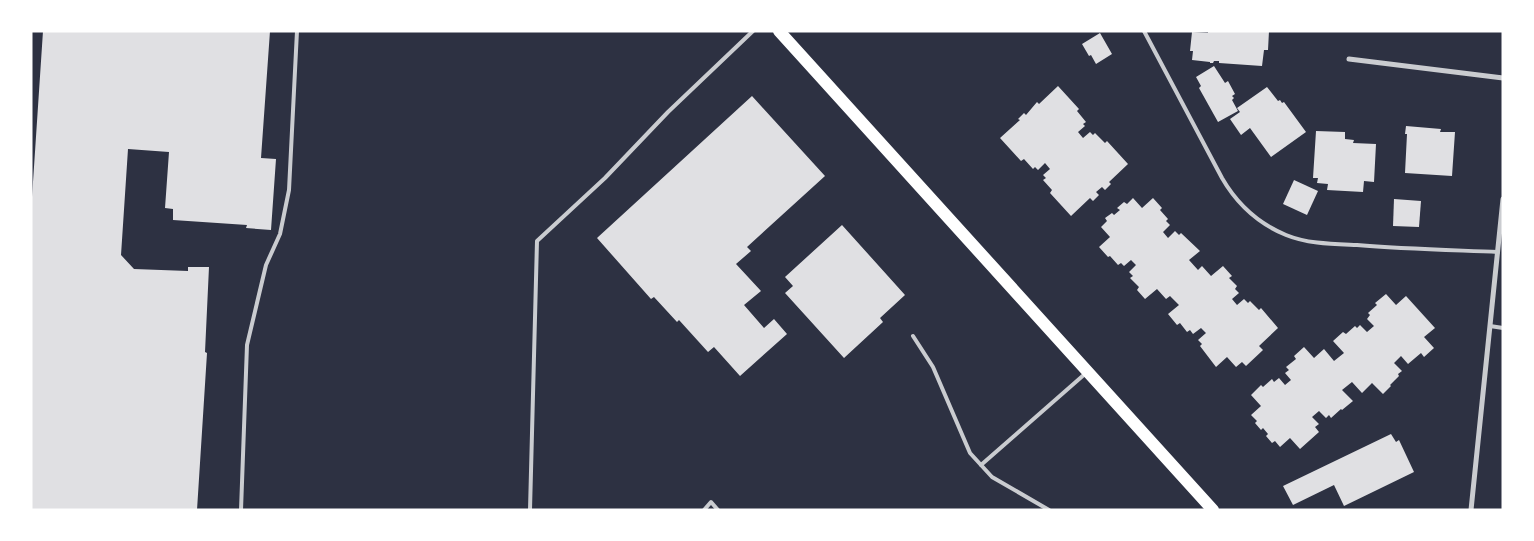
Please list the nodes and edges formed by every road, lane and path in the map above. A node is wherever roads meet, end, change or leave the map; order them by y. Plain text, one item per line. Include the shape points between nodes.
1 (297, 31) edge
2 (753, 31) edge
3 (779, 31) edge
4 (1144, 31) edge
5 (1350, 59) dead end
6 (1503, 78) edge
7 (1503, 199) edge
8 (1502, 212) edge
9 (1498, 252) junction
10 (1490, 326) junction
11 (1503, 328) edge
12 (913, 336) dead end
13 (1088, 372) junction
14 (981, 465) junction
15 (241, 510) edge
16 (530, 510) edge
17 (704, 510) edge
18 (718, 510) edge
19 (1049, 510) edge
20 (1213, 510) edge
21 (1470, 510) edge

1 - 15 lane via 289,190 280,234 266,265 247,345
2 - 16 lane via 537,241
3 - 13 main road
4 - 9 lane via 1231,194 1254,217 1284,234 1312,242
5 - 6 street
7 - 8 street
8 - 9 street
9 - 10 street
10 - 11 lane
10 - 21 street
12 - 14 lane via 933,367 970,453
13 - 14 lane
13 - 20 main road
14 - 19 lane via 992,477
17 - 18 lane via 712,502

